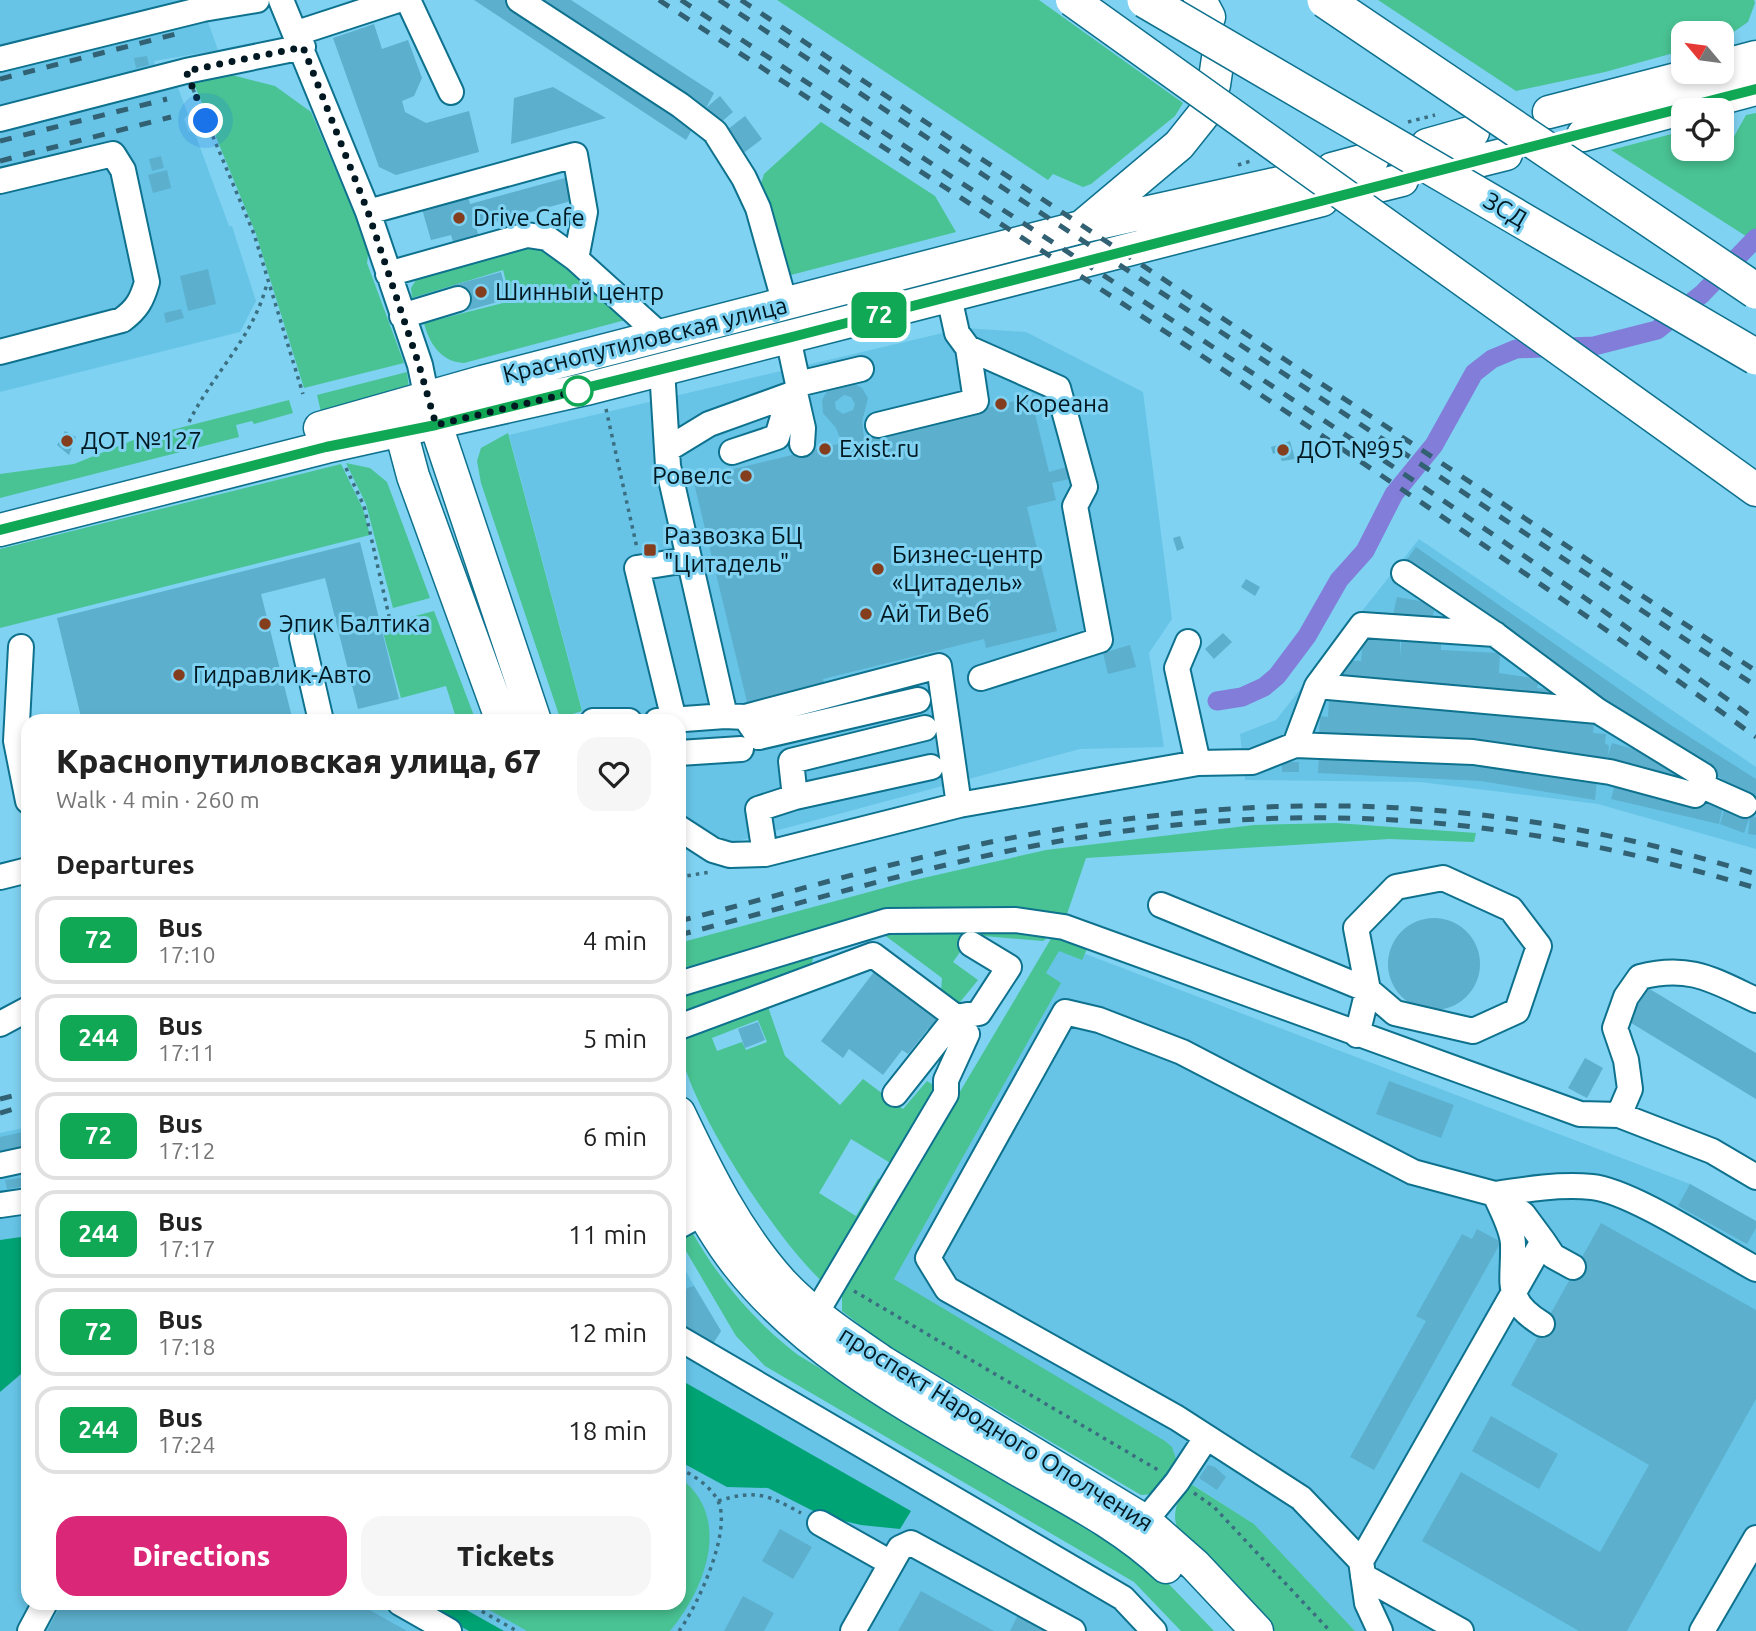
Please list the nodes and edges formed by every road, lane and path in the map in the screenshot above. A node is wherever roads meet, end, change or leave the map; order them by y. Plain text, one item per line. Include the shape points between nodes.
1 (257, 0) edge
2 (281, 0) edge
3 (398, 0) edge
4 (408, 0) edge
5 (519, 0) edge
6 (1072, 0) edge
7 (1145, 0) edge
8 (1325, 0) edge
9 (300, 40) junction
10 (0, 60) edge
11 (186, 71) junction
12 (1671, 81) edge
13 (1756, 89) edge
14 (451, 92) dead end
15 (1549, 113) dead end
16 (1203, 115) dead end
17 (0, 118) edge
18 (1473, 132) dead end
19 (1583, 135) dead end
20 (1427, 145) dead end
21 (1506, 154) dead end
22 (1373, 159) dead end
23 (1458, 166) dead end
24 (1332, 169) dead end
25 (1293, 180) dead end
26 (1402, 180) dead end
27 (0, 181) edge
28 (1362, 190) dead end
29 (1322, 200) dead end
30 (368, 212) junction
31 (1081, 227) junction
32 (576, 259) junction
33 (388, 274) junction
34 (267, 281) junction
35 (1756, 291) edge
36 (949, 297) junction
37 (458, 299) dead end
38 (785, 304) junction
39 (402, 316) junction
40 (661, 336) junction
41 (788, 338) junction
42 (968, 348) junction
43 (0, 352) edge
44 (1756, 357) edge
45 (662, 369) junction
46 (860, 369) dead end
47 (797, 388) junction
48 (303, 394) dead end
49 (431, 412) junction
50 (608, 420) dead end
51 (189, 422) dead end
52 (878, 425) dead end
53 (401, 431) junction
54 (802, 444) dead end
55 (668, 449) junction
56 (731, 460) joint
57 (342, 461) dead end
58 (672, 482) junction
59 (1756, 490) edge
60 (0, 509) edge
61 (0, 530) edge
62 (687, 560) junction
63 (637, 568) junction
64 (1404, 573) dead end
65 (389, 616) dead end
66 (1496, 635) junction
67 (302, 638) dead end
68 (1188, 642) dead end
69 (21, 647) dead end
70 (981, 678) dead end
71 (1317, 686) junction
72 (918, 700) dead end
73 (1598, 711) junction
74 (319, 714) edge
75 (499, 714) edge
76 (533, 714) edge
77 (664, 714) edge
78 (735, 716) junction
79 (686, 719) edge
80 (926, 728) dead end
81 (1295, 745) junction
82 (741, 749) dead end
83 (686, 753) edge
84 (1198, 763) junction
85 (21, 766) edge
86 (931, 766) dead end
87 (1700, 785) junction
88 (795, 797) junction
89 (959, 806) junction
90 (1745, 806) dead end
91 (686, 833) edge
92 (765, 855) junction
93 (21, 872) edge
94 (0, 877) edge
95 (1161, 905) dead end
96 (971, 944) dead end
97 (686, 982) edge
98 (1368, 990) junction
99 (1756, 1000) edge
100 (21, 1013) edge
101 (956, 1017) junction
102 (0, 1024) edge
103 (686, 1024) edge
104 (1357, 1035) junction
105 (895, 1094) dead end
106 (1619, 1115) junction
107 (686, 1127) edge
108 (21, 1160) edge
109 (0, 1165) edge
110 (1756, 1177) edge
111 (1495, 1194) junction
112 (686, 1199) edge
113 (21, 1202) edge
114 (0, 1205) edge
115 (691, 1220) edge
116 (1543, 1241) junction
117 (1573, 1267) dead end
118 (1756, 1269) edge
119 (1513, 1294) junction
120 (824, 1301) junction
121 (1542, 1324) dead end
122 (686, 1342) edge
123 (1206, 1438) junction
124 (686, 1472) edge
125 (1177, 1482) junction
126 (718, 1501) junction
127 (1145, 1521) junction
128 (820, 1523) joint
129 (1756, 1538) edge
130 (891, 1563) junction
131 (1362, 1569) junction
132 (41, 1610) edge
133 (412, 1610) edge
134 (480, 1610) edge
135 (30, 1631) edge
136 (449, 1631) edge
137 (517, 1631) edge
138 (679, 1631) edge
139 (853, 1631) edge
140 (1073, 1631) edge
141 (1154, 1631) edge
142 (1229, 1631) edge
143 (1257, 1631) edge
144 (1330, 1631) edge
145 (1380, 1631) edge
146 (1461, 1631) edge
147 (1702, 1631) edge

1 - 10 street via 203,9
2 - 9 street
3 - 9 street
4 - 14 street
5 - 38 street via 715,132 758,208
6 - 59 main road, bridge
7 - 44 highway, ЗСД, bridge
8 - 35 highway, bridge
9 - 11 street
9 - 30 street
11 - 17 street
11 - 34 path via 249,222
12 - 15 main road
13 - 19 main road
16 - 31 main road via 1179,145
18 - 20 main road
21 - 23 main road
22 - 24 main road
25 - 31 main road, Краснопутиловская улица
26 - 28 main road
27 - 43 street via 113,154 123,170 147,282 142,300 122,320
29 - 36 main road, Краснопутиловская улица
30 - 32 street via 575,155 585,212
30 - 33 street
31 - 38 main road, Краснопутиловская улица
32 - 33 street via 547,238 527,235
32 - 40 street
33 - 39 street
34 - 48 path
34 - 51 path via 255,321
36 - 41 main road, Краснопутиловская улица
36 - 42 street via 957,333
37 - 39 street
38 - 40 main road, Краснопутиловская улица
39 - 49 street
40 - 49 main road, Краснопутиловская улица via 482,382
41 - 45 main road, Краснопутиловская улица
41 - 47 street
42 - 52 street via 976,401
42 - 70 street via 1058,388 1085,487 1075,506 1100,640
45 - 49 main road, Краснопутиловская улица
45 - 55 street
46 - 47 street
47 - 54 street
47 - 55 street via 709,424
47 - 56 street via 786,407 778,438
49 - 53 main road, Краснопутиловская улица
49 - 60 main road, Краснопутиловская улица
49 - 76 main road
50 - 63 path via 637,542
53 - 61 main road, Краснопутиловская улица
53 - 75 main road
55 - 58 street
56 - 58 path
57 - 65 path via 364,506
58 - 62 street
62 - 63 street
62 - 78 street
63 - 77 street
64 - 66 street
66 - 71 street via 1362,625
66 - 73 street
67 - 74 street
68 - 84 street via 1177,668
69 - 85 street via 16,741
71 - 73 street
71 - 81 street
72 - 78 street via 759,737
73 - 87 street via 1704,776
78 - 79 street
78 - 89 street via 939,666
80 - 88 street via 792,761
81 - 84 street via 1252,762
81 - 87 street via 1473,752 1610,772 1695,795
82 - 83 street
84 - 89 street
86 - 88 street
87 - 90 street
88 - 92 street via 758,809
89 - 92 street
91 - 92 street via 730,855
93 - 94 street
95 - 98 street
96 - 101 street via 1009,967 979,1013
97 - 104 street via 887,921 1016,920 1064,927
98 - 98 street via 1395,1013 1473,1031 1517,1011 1539,947 1511,909 1443,878 1396,887 1356,928
98 - 104 street
99 - 106 street via 1697,973 1665,971 1640,977 1626,997 1615,1028 1630,1089
100 - 102 street
101 - 103 street via 873,955
101 - 105 street
101 - 120 street via 967,1034 946,1080 946,1094
104 - 106 street via 1580,1114
106 - 110 street via 1712,1152
107 - 120 main road, проспект Народного Ополчения via 753,1248 784,1285
108 - 109 street
111 - 116 street via 1523,1214
111 - 118 street via 1594,1187 1624,1197
111 - 119 street via 1513,1243
111 - 123 street via 1413,1172 1182,1052 1065,1012 929,1258 947,1289
112 - 115 main road, проспект Народного Ополчения
113 - 114 street
115 - 142 main road, проспект Народного Ополчения via 828,1353 1131,1538
116 - 117 street via 1553,1256
116 - 119 street
119 - 121 street via 1526,1314
119 - 131 street
120 - 125 path via 845,1286
120 - 127 main road, проспект Народного Ополчения via 884,1363
122 - 141 street via 1123,1598
123 - 125 street
123 - 131 street via 1301,1497
124 - 126 path
125 - 127 street
125 - 144 path via 1214,1507
126 - 128 path via 744,1493 769,1496
126 - 138 path via 720,1525 713,1561 704,1588
127 - 143 main road, проспект Народного Ополчения via 1195,1565
128 - 130 street
129 - 147 street
130 - 139 street
130 - 140 street via 900,1548 911,1544 924,1548
131 - 145 street via 1367,1603
131 - 146 street
132 - 135 street
133 - 136 street
134 - 137 path

